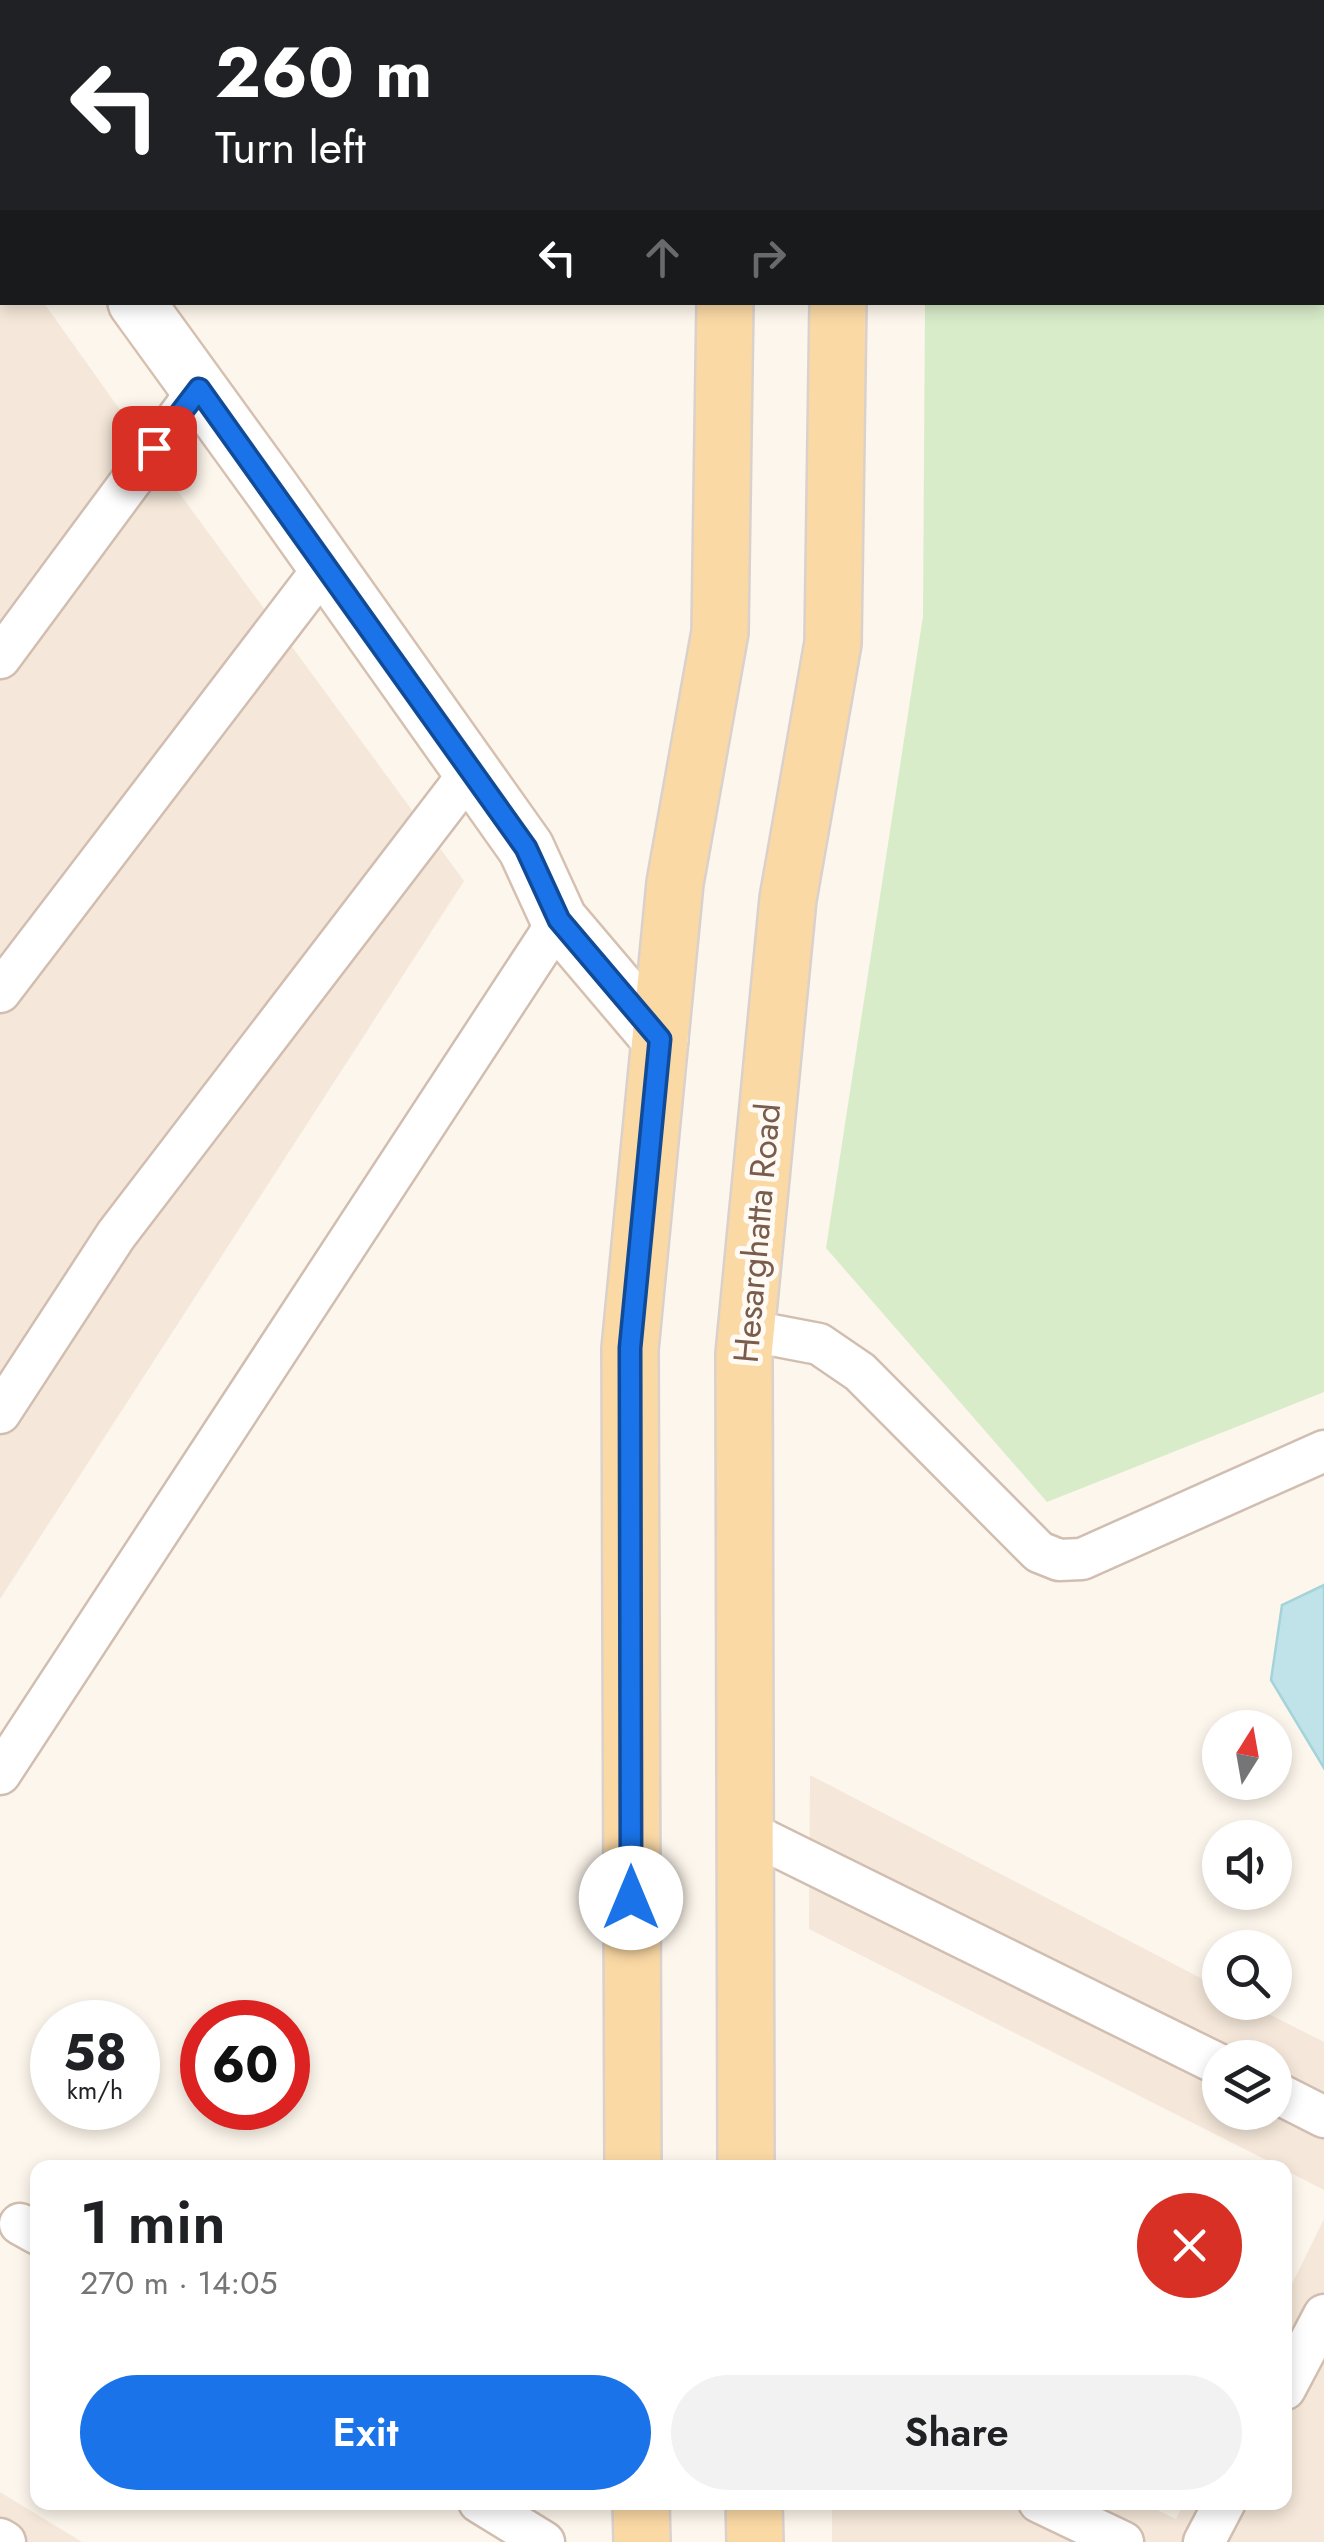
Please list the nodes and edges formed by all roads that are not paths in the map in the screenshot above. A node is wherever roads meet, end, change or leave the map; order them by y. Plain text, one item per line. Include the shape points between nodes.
1 (138, 305) edge
2 (725, 305) edge
3 (838, 305) edge
4 (199, 389) junction
5 (326, 566) junction
6 (0, 658) edge
7 (471, 771) junction
8 (559, 920) junction
9 (0, 992) edge
10 (660, 1039) junction
11 (746, 1330) junction
12 (0, 1413) edge
13 (1324, 1451) edge
14 (0, 1774) edge
15 (744, 1830) junction
16 (1202, 2056) edge
17 (1292, 2101) edge
18 (1324, 2117) edge
19 (633, 2160) edge
20 (746, 2160) edge
21 (1324, 2315) edge
22 (1292, 2376) edge
23 (492, 2510) edge
24 (641, 2510) edge
25 (754, 2510) edge
26 (1056, 2510) edge
27 (1221, 2510) edge
28 (544, 2542) edge
29 (642, 2542) edge
30 (755, 2542) edge
31 (1123, 2542) edge
32 (1204, 2542) edge

1 - 4 main road
2 - 10 main road via 720,632 675,883
3 - 11 main road, Hesarghatta Road via 833,643 788,899
4 - 5 main road
4 - 6 street
5 - 7 main road
5 - 9 street
7 - 8 main road via 526,848
7 - 12 street via 116,1235
8 - 10 main road
8 - 14 street
10 - 19 main road via 630,1348
11 - 13 street via 820,1344 840,1356 1039,1552 1058,1560 1082,1558
11 - 15 main road, Hesarghatta Road
15 - 16 street
15 - 20 main road, Hesarghatta Road
17 - 18 street
21 - 22 street
23 - 28 street
24 - 29 main road
25 - 30 main road
26 - 31 street
27 - 32 street

